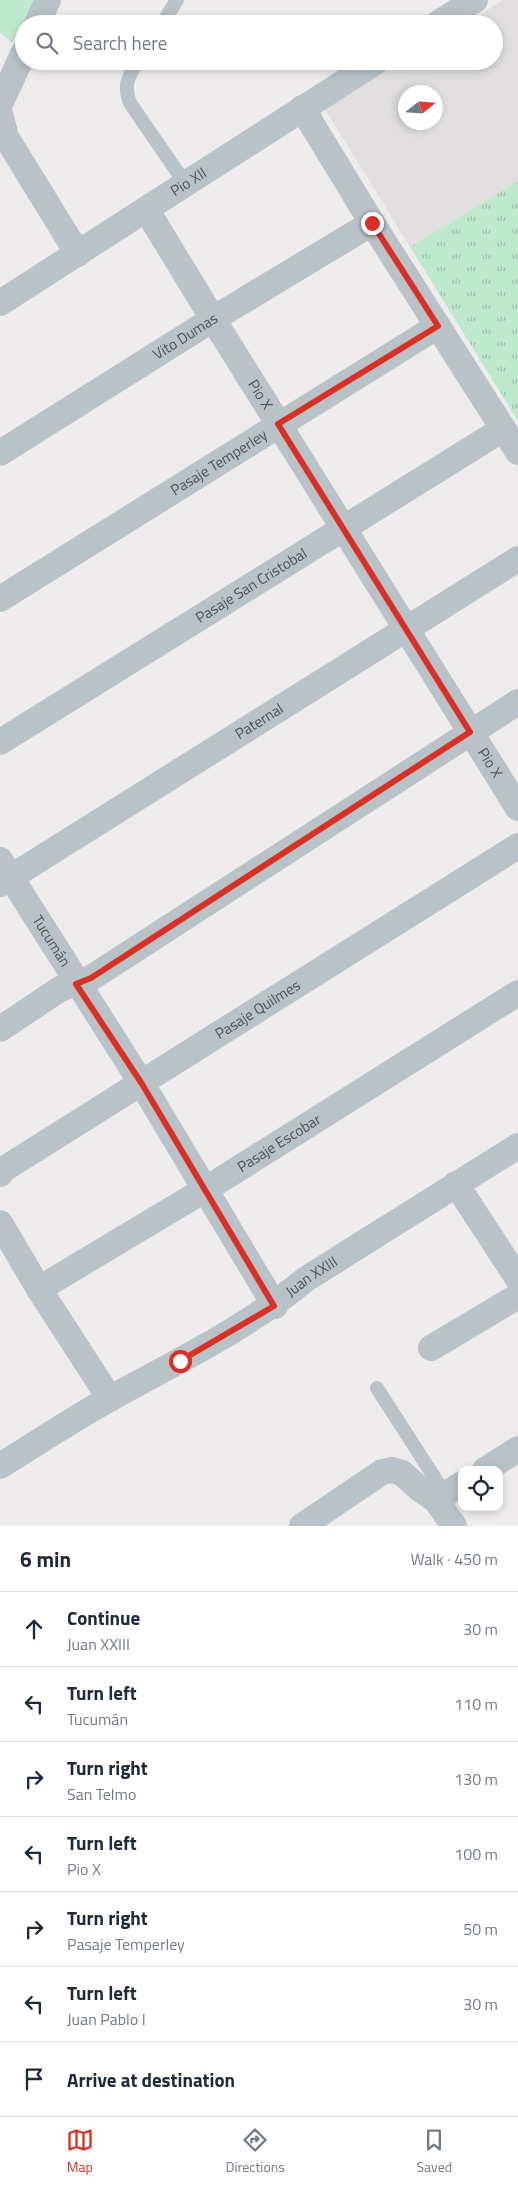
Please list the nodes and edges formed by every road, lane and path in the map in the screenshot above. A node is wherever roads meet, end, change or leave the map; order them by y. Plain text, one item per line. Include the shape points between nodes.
1 (48, 0) edge
2 (177, 0) edge
3 (475, 0) edge
4 (41, 15) edge
5 (168, 15) edge
6 (451, 15) edge
7 (16, 70) edge
8 (132, 70) edge
9 (362, 70) edge
10 (0, 104) edge
11 (302, 108) junction
12 (2, 131) edge
13 (185, 183) junction
14 (146, 209) junction
15 (372, 223) junction
16 (78, 254) junction
17 (0, 303) edge
18 (213, 319) junction
19 (438, 326) junction
20 (278, 424) junction
21 (503, 429) junction
22 (518, 452) edge
23 (0, 453) edge
24 (342, 528) junction
25 (518, 559) edge
26 (0, 599) edge
27 (405, 629) junction
28 (518, 702) edge
29 (470, 732) junction
30 (0, 742) edge
31 (518, 808) edge
32 (518, 846) edge
33 (4, 874) edge
34 (76, 984) junction
35 (518, 993) edge
36 (0, 1029) edge
37 (142, 1084) junction
38 (518, 1146) edge
39 (0, 1174) edge
40 (456, 1184) junction
41 (206, 1189) junction
42 (0, 1223) edge
43 (518, 1279) edge
44 (39, 1289) junction
45 (518, 1296) edge
46 (274, 1306) junction
47 (431, 1348) dead end
48 (377, 1388) dead end
49 (110, 1398) junction
50 (518, 1449) edge
51 (0, 1466) edge
52 (491, 1466) edge
53 (448, 1493) edge
54 (302, 1526) edge
55 (454, 1526) edge

1 - 4 street
2 - 5 lane
3 - 6 street
7 - 10 street
8 - 13 lane via 126,80 130,103
9 - 11 street, Pio XII
11 - 13 street, Pio XII
11 - 15 street
12 - 16 street
13 - 14 street, Pio XII
14 - 16 street, Pio XII
14 - 18 street, Pio X
15 - 18 street, Vito Dumas
15 - 19 street
16 - 17 street, Pio XII
18 - 20 street, Pio X
18 - 23 street, Vito Dumas
19 - 20 street, Pasaje Temperley
19 - 21 street
20 - 24 street, Pio X
20 - 26 street, Pasaje Temperley
21 - 22 street
21 - 24 street, Pasaje San Cristobal
24 - 27 street, Pio X
24 - 30 street, Pasaje San Cristobal
25 - 27 street, Paternal
27 - 29 street, Pio X
27 - 33 street, Paternal
28 - 29 street
29 - 31 street, Pio X
29 - 34 street via 91,978
32 - 37 street, Pasaje Quilmes
33 - 34 street, Tucumán
34 - 36 street via 60,990
34 - 37 street, Tucumán
35 - 41 street, Pasaje Escobar
37 - 39 street, Pasaje Quilmes
37 - 41 street, Tucumán
38 - 40 street, Juan XXIII
40 - 43 street
40 - 46 street, Juan XXIII via 306,1279
41 - 44 street, Pasaje Escobar
41 - 46 street, Tucumán
42 - 44 street
44 - 49 street
45 - 47 street
46 - 49 street, Juan XXIII
48 - 53 lane
49 - 51 street, Juan XXIII
50 - 52 street
53 - 54 street via 421,1490 402,1473 382,1472
53 - 55 street

